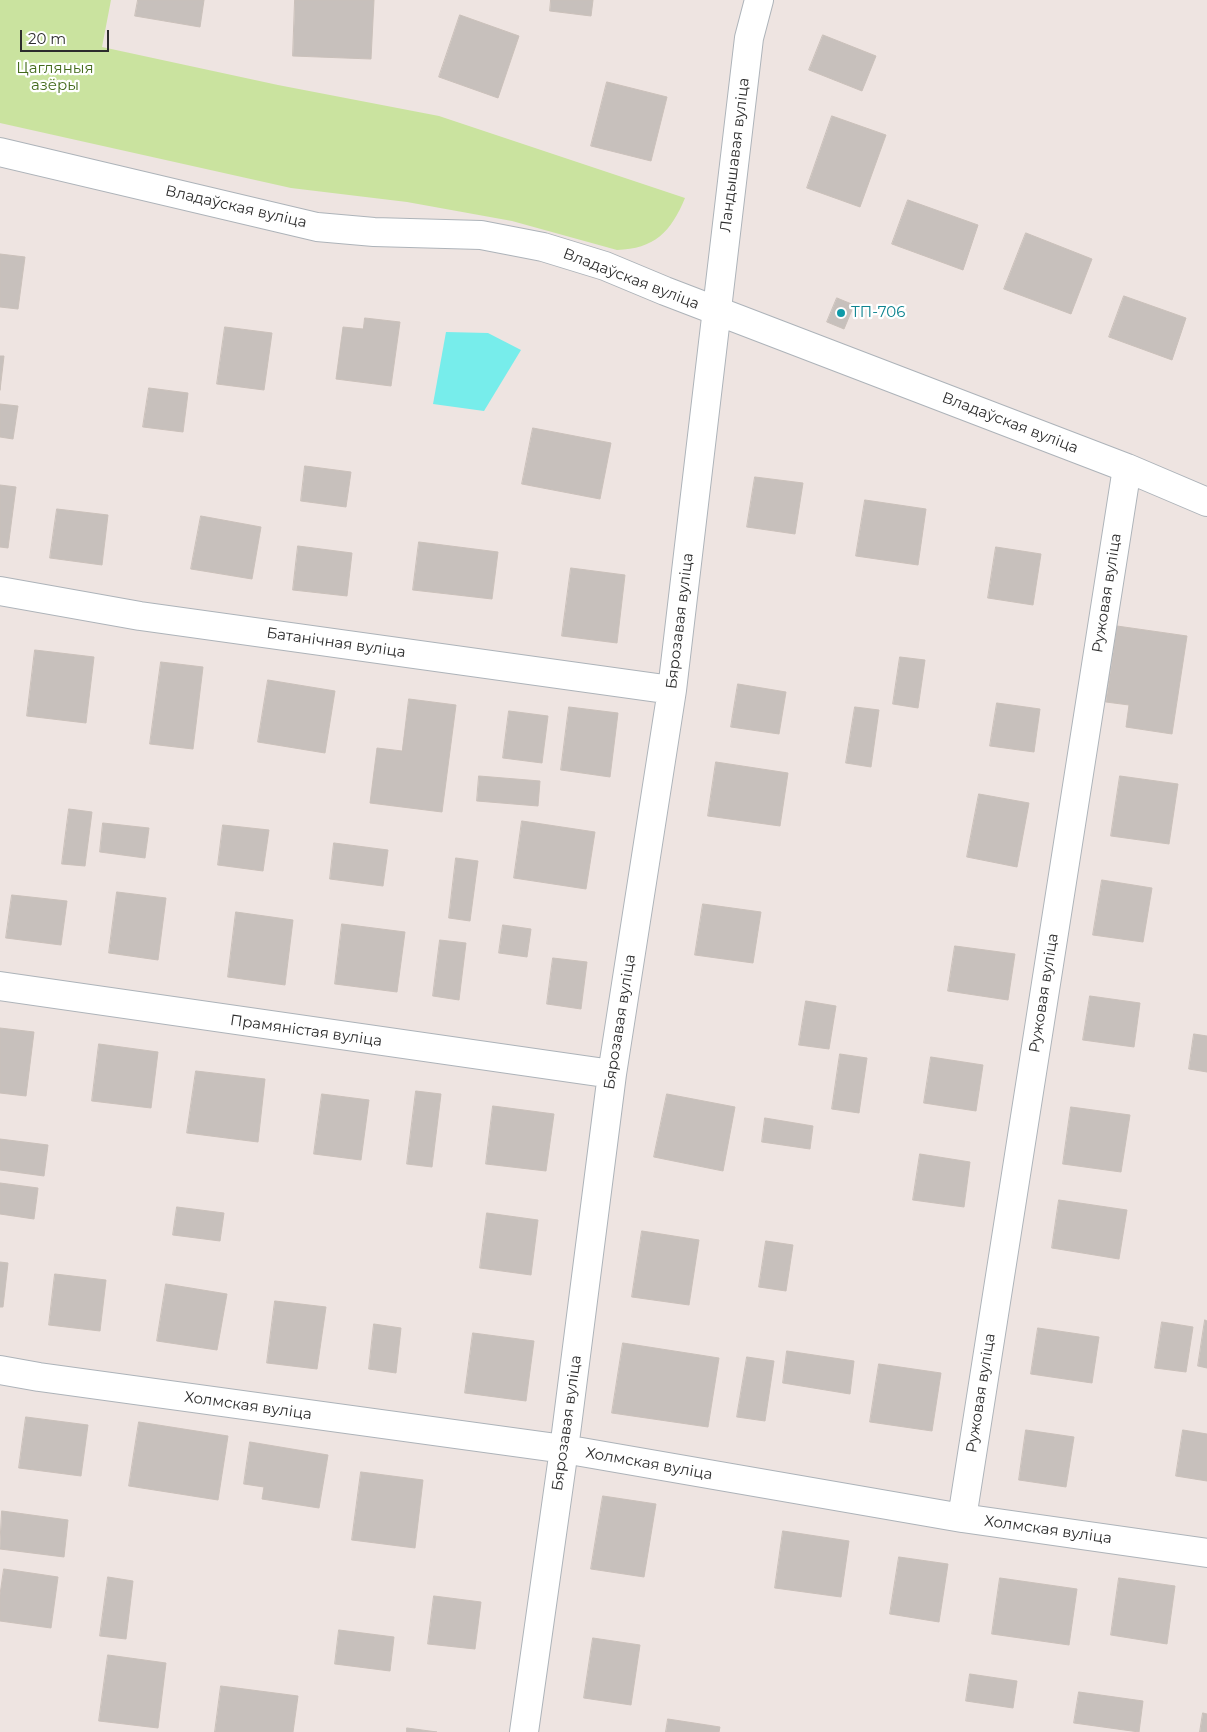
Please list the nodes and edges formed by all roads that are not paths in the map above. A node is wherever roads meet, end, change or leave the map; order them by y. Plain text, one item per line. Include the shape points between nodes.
1 (758, 0) edge
2 (0, 152) edge
3 (718, 312) junction
4 (1127, 468) junction
5 (1207, 502) edge
6 (0, 591) edge
7 (672, 690) junction
8 (0, 986) edge
9 (612, 1074) junction
10 (0, 1370) edge
11 (564, 1449) junction
12 (962, 1518) junction
13 (1207, 1553) edge
14 (524, 1732) edge

1 - 3 street, Ландышавая вуліца via 749,38
2 - 3 street, Владаўская вуліца via 317,227 481,235 543,247 605,266
3 - 4 street, Владаўская вуліца
3 - 7 street, Бярозавая вуліца
4 - 5 street, Владаўская вуліца
4 - 12 street, Ружовая вуліца
6 - 7 street, Батанічная вуліца via 140,616
7 - 9 street, Бярозавая вуліца
8 - 9 street, Прамяністая вуліца
9 - 11 street, Бярозавая вуліца
10 - 11 street, Холмская вуліца
11 - 12 street, Холмская вуліца
11 - 14 street, Бярозавая вуліца
12 - 13 street, Холмская вуліца

